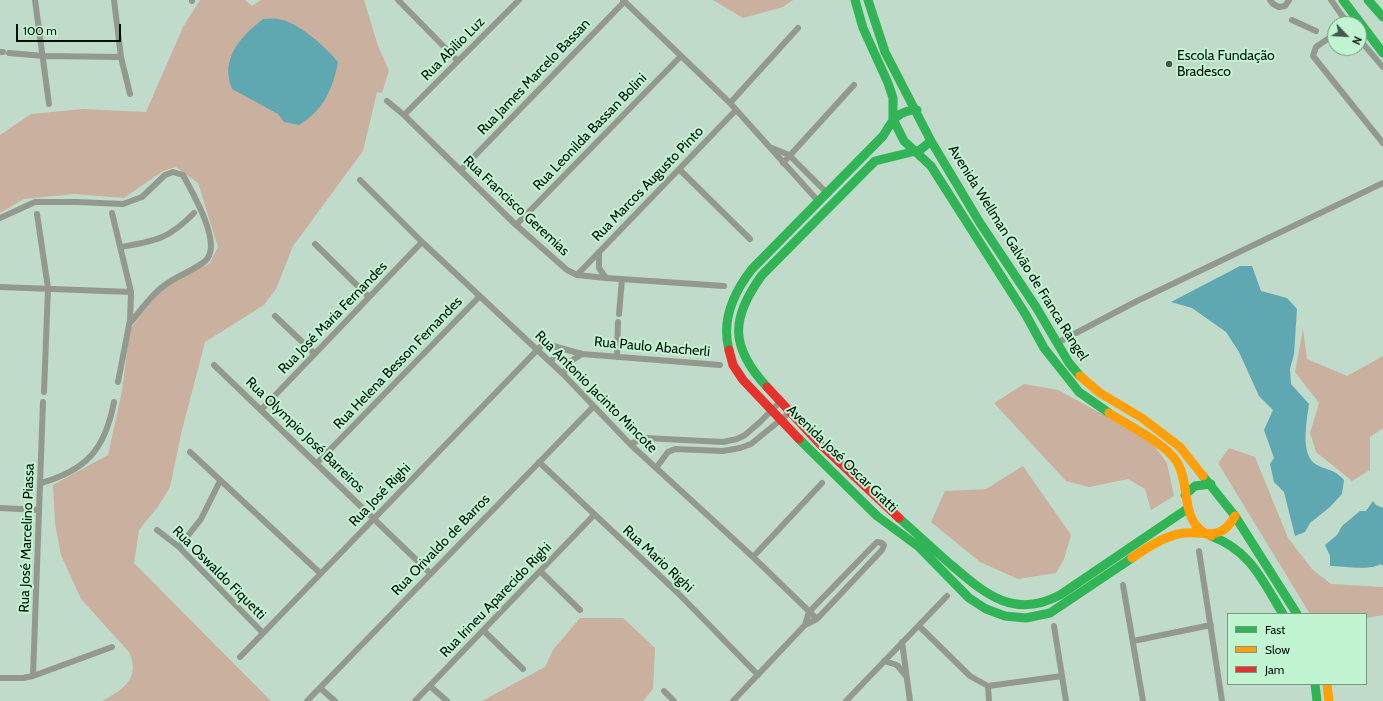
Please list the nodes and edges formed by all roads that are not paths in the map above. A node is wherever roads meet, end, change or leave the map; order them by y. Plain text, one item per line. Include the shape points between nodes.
1 (36, 0) edge
2 (114, 0) edge
3 (398, 0) edge
4 (855, 0) edge
5 (868, 0) edge
6 (1270, 0) edge
7 (1289, 0) edge
8 (1368, 0) edge
9 (515, 1) edge
10 (624, 1) edge
11 (1332, 2) edge
12 (1346, 4) edge
13 (1342, 16) edge
14 (1383, 17) edge
15 (1292, 20) dead end
16 (798, 28) dead end
17 (1316, 31) dead end
18 (1327, 39) edge
19 (1379, 42) edge
20 (1367, 48) edge
21 (4, 53) edge
22 (1383, 53) edge
23 (44, 56) junction
24 (681, 56) junction
25 (121, 57) junction
26 (458, 60) junction
27 (1383, 67) edge
28 (854, 85) dead end
29 (130, 94) dead end
30 (387, 100) dead end
31 (730, 103) junction
32 (49, 104) dead end
33 (736, 110) junction
34 (917, 110) junction
35 (404, 115) junction
36 (894, 119) junction
37 (931, 141) junction
38 (1383, 142) edge
39 (770, 147) junction
40 (916, 152) junction
41 (789, 155) junction
42 (783, 163) junction
43 (679, 169) junction
44 (461, 170) junction
45 (360, 180) dead end
46 (1383, 183) edge
47 (828, 194) junction
48 (819, 202) junction
49 (112, 213) dead end
50 (194, 213) dead end
51 (37, 214) dead end
52 (0, 218) edge
53 (516, 225) junction
54 (750, 239) dead end
55 (422, 242) junction
56 (315, 244) dead end
57 (121, 247) junction
58 (599, 252) junction
59 (577, 275) junction
60 (606, 278) junction
61 (622, 279) junction
62 (724, 286) dead end
63 (0, 287) edge
64 (48, 288) junction
65 (131, 292) junction
66 (369, 297) junction
67 (479, 297) junction
68 (619, 314) dead end
69 (275, 316) dead end
70 (618, 322) dead end
71 (130, 323) junction
72 (1057, 343) junction
73 (536, 349) junction
74 (564, 349) junction
75 (315, 354) junction
76 (582, 354) junction
77 (617, 357) junction
78 (550, 362) junction
79 (214, 365) dead end
80 (720, 365) dead end
81 (563, 374) junction
82 (118, 382) dead end
83 (44, 392) dead end
84 (43, 402) dead end
85 (114, 402) dead end
86 (780, 402) junction
87 (593, 407) junction
88 (261, 410) junction
89 (772, 411) junction
90 (790, 413) junction
91 (781, 421) junction
92 (630, 444) junction
93 (190, 452) dead end
94 (539, 462) junction
95 (317, 463) junction
96 (656, 468) junction
97 (220, 481) junction
98 (41, 483) junction
99 (822, 484) dead end
100 (1211, 484) junction
101 (1185, 495) junction
102 (0, 508) edge
103 (39, 510) junction
104 (1187, 510) junction
105 (594, 515) junction
106 (1235, 516) junction
107 (375, 518) junction
108 (157, 530) dead end
109 (1206, 534) junction
110 (180, 547) junction
111 (1199, 551) dead end
112 (754, 557) junction
113 (540, 571) junction
114 (320, 573) junction
115 (430, 573) junction
116 (1123, 585) dead end
117 (947, 596) dead end
118 (580, 610) dead end
119 (809, 612) junction
120 (1282, 613) edge
121 (1296, 613) edge
122 (817, 619) junction
123 (805, 625) junction
124 (1211, 625) junction
125 (919, 626) junction
126 (1054, 626) dead end
127 (484, 630) junction
128 (263, 633) junction
129 (1133, 641) junction
130 (902, 642) junction
131 (112, 647) dead end
132 (240, 656) dead end
133 (884, 661) junction
134 (523, 669) dead end
135 (758, 675) junction
136 (33, 676) junction
137 (1062, 676) junction
138 (906, 677) junction
139 (0, 678) edge
140 (1315, 685) edge
141 (1327, 685) edge
142 (430, 686) junction
143 (988, 686) junction
144 (320, 688) junction
145 (664, 691) dead end
146 (307, 701) edge
147 (335, 701) edge
148 (415, 701) edge
149 (447, 701) edge
150 (674, 701) edge
151 (733, 701) edge
152 (846, 701) edge
153 (910, 701) edge
154 (989, 701) edge
155 (1066, 701) edge
156 (1143, 701) edge
157 (1222, 701) edge
158 (1317, 701) edge
159 (1329, 701) edge

1 - 23 street
2 - 25 street
3 - 26 street
4 - 36 main road, Avenida Wellman Galvão de Franca Rangel via 863,28 893,98
5 - 34 main road, Avenida Wellman Galvão de Franca Rangel via 885,52
6 - 7 street via 1279,8 1285,6
8 - 14 main road
9 - 26 street, Rua Abilio Luz
10 - 24 street
10 - 44 street, Rua James Marcelo Bassan
11 - 12 street
11 - 13 street
12 - 19 main road
15 - 17 street
16 - 31 street
18 - 38 street via 1316,47 1313,56
19 - 22 main road
20 - 27 street
21 - 23 street
23 - 25 street
23 - 32 street
24 - 31 street
24 - 53 street, Rua Leonilda Bassan Bolini
25 - 29 street
26 - 35 street, Rua Abilio Luz
28 - 41 street
30 - 35 street, Rua Francisco Geremias
31 - 33 street
33 - 39 street
33 - 43 street, Rua Marcos Augusto Pinto
34 - 36 main road via 905,110
34 - 37 main road, Avenida Wellman Galvão de Franca Rangel
35 - 44 street, Rua Francisco Geremias
36 - 40 main road, Avenida Wellman Galvão de Franca Rangel via 904,141
36 - 47 main road, Avenida José Oscar Gratti via 883,136
37 - 40 main road via 925,149
37 - 72 main road, Avenida Wellman Galvão de Franca Rangel
39 - 41 street
39 - 42 street
40 - 86 main road, Avenida José Oscar Gratti via 885,156 875,161 750,290 742,307 740,346 748,364
40 - 101 main road, Avenida Wellman Galvão de Franca Rangel via 930,166 1059,369 1079,392 1092,402 1136,428 1171,455 1182,471
41 - 42 street
41 - 47 street
42 - 48 street
43 - 54 street
43 - 58 street, Rua Marcos Augusto Pinto
44 - 53 street, Rua Francisco Geremias
45 - 55 street, Rua Antonio Jacinto Mincote
46 - 72 street via 1137,301
47 - 48 main road, Avenida José Oscar Gratti
48 - 89 main road, Avenida José Oscar Gratti via 740,284 728,312 726,331 733,365
49 - 57 street
50 - 57 street via 181,227 156,241
51 - 64 street
52 - 71 street via 34,202 123,204 142,197 165,175 173,172 183,175 203,212 211,246 210,254 206,261 164,285
53 - 59 street, Rua Francisco Geremias via 557,263
55 - 66 street, Rua José Maria Fernandes
55 - 67 street, Rua Antonio Jacinto Mincote
56 - 66 street
57 - 65 street
58 - 59 street, Rua Marcos Augusto Pinto
58 - 60 street via 599,268
59 - 60 street, Rua Francisco Geremias
60 - 61 street, Rua Francisco Geremias
61 - 62 street, Rua Francisco Geremias
61 - 68 street
63 - 64 street
64 - 65 street
64 - 83 street
65 - 71 street
66 - 75 street, Rua José Maria Fernandes
67 - 73 street, Rua Antonio Jacinto Mincote
67 - 95 street, Rua Helena Besson Fernandes
69 - 75 street
70 - 77 street
71 - 82 street
72 - 100 main road, Avenida Wellman Galvão de Franca Rangel via 1069,363 1086,382 1174,442
73 - 74 street, Rua Paulo Abacherli via 546,344
73 - 78 street, Rua Antonio Jacinto Mincote
73 - 107 street, Rua José Righi
74 - 76 street, Rua Paulo Abacherli
74 - 78 street
75 - 88 street, Rua José Maria Fernandes
76 - 77 street, Rua Paulo Abacherli
76 - 81 street, Rua Paulo Abacherli via 571,361
77 - 80 street, Rua Paulo Abacherli
78 - 81 street, Rua Antonio Jacinto Mincote
79 - 88 street, Rua Olympio José Barreiros
81 - 87 street, Rua Antonio Jacinto Mincote
84 - 98 street, Rua José Marcelino Piassa
85 - 98 street via 104,436 87,461 63,477
86 - 89 street
86 - 90 main road, Avenida José Oscar Gratti
87 - 92 street, Rua Antonio Jacinto Mincote
87 - 94 street, Rua Orivaldo de Barros
88 - 95 street, Rua Olympio José Barreiros
89 - 91 main road, Avenida José Oscar Gratti
89 - 92 street via 737,439 723,442 645,438
90 - 91 street
90 - 104 main road, Avenida José Oscar Gratti via 837,463 965,576 992,598 1006,603 1042,603 1064,592
91 - 96 street via 751,444 740,448 723,451 675,449 668,452
91 - 109 main road, Avenida José Oscar Gratti via 877,516 932,559 969,598 986,609 1005,616 1026,618 1050,613 1160,540 1179,534
92 - 96 street, Rua Antonio Jacinto Mincote
93 - 97 street
94 - 105 street, Rua Mario Righi
94 - 115 street, Rua Orivaldo de Barros
95 - 107 street, Rua Olympio José Barreiros
96 - 112 street, Rua Antonio Jacinto Mincote
97 - 110 street via 201,519
97 - 114 street
98 - 103 street, Rua José Marcelino Piassa
99 - 112 street
100 - 101 main road via 1195,486
100 - 106 main road, Avenida Wellman Galvão de Franca Rangel
101 - 104 main road, Avenida Wellman Galvão de Franca Rangel
102 - 103 street
103 - 136 street, Rua José Marcelino Piassa
104 - 109 main road, Avenida Wellman Galvão de Franca Rangel via 1194,525
105 - 113 street, Rua Irineu Aparecido Righi
105 - 135 street, Rua Mario Righi via 678,593
106 - 109 main road via 1226,531
106 - 121 main road, Avenida Wellman Galvão de Franca Rangel
107 - 114 street, Rua José Righi
107 - 115 street, Rua Olympio José Barreiros
108 - 110 street, Rua Oswaldo Fiquetti
109 - 120 main road, Avenida Wellman Galvão de Franca Rangel via 1227,542 1241,552 1251,563
110 - 128 street, Rua Oswaldo Fiquetti
111 - 124 street
112 - 119 street, Rua Antonio Jacinto Mincote
113 - 118 street
113 - 127 street, Rua Irineu Aparecido Righi
114 - 128 street, Rua José Righi
115 - 144 street, Rua Orivaldo de Barros
116 - 129 street
117 - 125 street
119 - 122 street, Rua Antonio Jacinto Mincote
119 - 122 street via 877,542 882,543 882,550
119 - 123 street
122 - 123 street
123 - 135 street
124 - 129 street
124 - 157 street
125 - 130 street
125 - 143 street via 970,676
126 - 137 street
127 - 134 street
127 - 142 street, Rua Irineu Aparecido Righi
128 - 132 street, Rua José Righi
129 - 156 street
130 - 133 street
130 - 138 street
131 - 136 street
133 - 138 street via 897,664
133 - 152 street
135 - 151 street
136 - 139 street
137 - 143 street
137 - 155 street
138 - 153 street
140 - 158 main road
141 - 159 main road
142 - 148 street, Rua Irineu Aparecido Righi
142 - 149 street
143 - 154 street
144 - 146 street, Rua Orivaldo de Barros
144 - 147 street
145 - 150 street

